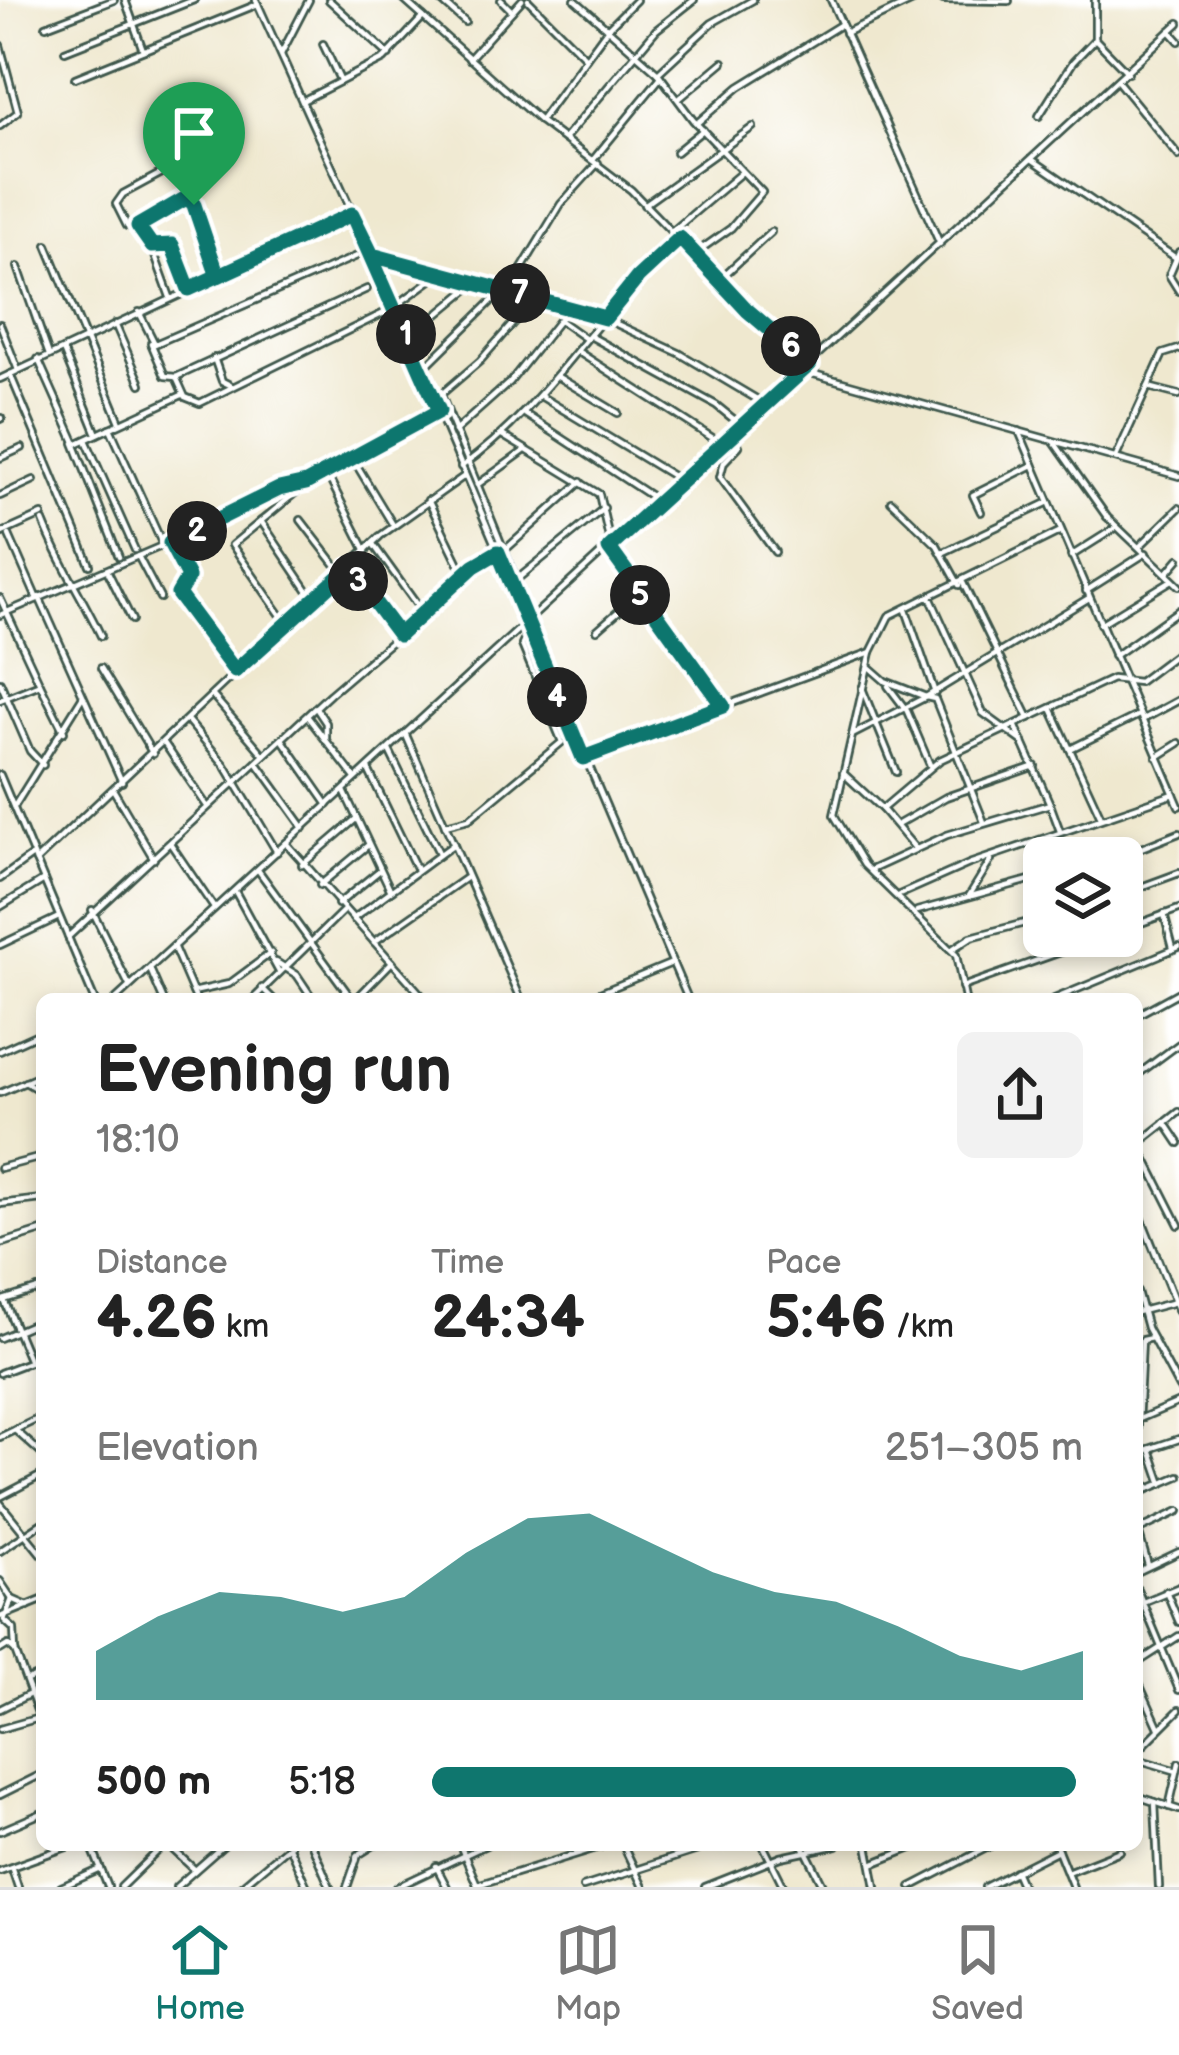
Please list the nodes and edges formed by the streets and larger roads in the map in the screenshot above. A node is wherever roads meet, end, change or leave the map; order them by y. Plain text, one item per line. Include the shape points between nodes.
1 (114, 0) edge
2 (124, 0) edge
3 (194, 0) edge
4 (308, 0) edge
5 (329, 0) edge
6 (404, 0) edge
7 (423, 0) edge
8 (440, 0) edge
9 (501, 0) edge
10 (525, 0) edge
11 (575, 0) edge
12 (637, 0) edge
13 (694, 0) edge
14 (753, 0) edge
15 (831, 0) edge
16 (916, 0) edge
17 (943, 0) edge
18 (1095, 0) edge
19 (1009, 1) edge
20 (257, 2) edge
21 (415, 10) junction
22 (512, 10) junction
23 (423, 16) junction
24 (133, 22) junction
25 (465, 22) dead end
26 (1179, 22) edge
27 (842, 24) junction
28 (46, 26) dead end
29 (609, 27) junction
30 (1170, 31) junction
31 (845, 33) junction
32 (1095, 39) junction
33 (1179, 41) edge
34 (323, 44) dead end
35 (0, 45) edge
36 (143, 50) junction
37 (65, 51) dead end
38 (636, 53) junction
39 (281, 54) junction
40 (389, 55) junction
41 (586, 58) junction
42 (469, 59) junction
43 (723, 62) dead end
44 (1128, 73) junction
45 (659, 76) junction
46 (75, 77) dead end
47 (340, 80) junction
48 (1119, 83) junction
49 (680, 98) junction
50 (302, 101) junction
51 (1039, 116) dead end
52 (540, 121) junction
53 (697, 123) junction
54 (0, 127) edge
55 (753, 127) dead end
56 (703, 130) junction
57 (565, 138) junction
58 (723, 149) junction
59 (676, 152) dead end
60 (1179, 156) edge
61 (1033, 160) junction
62 (184, 161) dead end
63 (596, 162) junction
64 (742, 172) junction
65 (644, 205) junction
66 (352, 214) junction
67 (138, 226) junction
68 (674, 230) junction
69 (771, 232) dead end
70 (680, 238) junction
71 (940, 244) junction
72 (47, 245) dead end
73 (152, 246) junction
74 (695, 253) junction
75 (372, 255) junction
76 (1177, 255) edge
77 (357, 256) dead end
78 (18, 267) dead end
79 (441, 274) junction
80 (218, 276) junction
81 (720, 279) junction
82 (477, 283) junction
83 (189, 289) junction
84 (367, 289) dead end
85 (507, 290) junction
86 (1179, 291) edge
87 (170, 297) junction
88 (536, 297) junction
89 (571, 305) junction
90 (394, 307) junction
91 (140, 312) junction
92 (384, 313) dead end
93 (436, 315) dead end
94 (605, 318) junction
95 (562, 322) junction
96 (0, 324) edge
97 (115, 324) junction
98 (588, 337) junction
99 (85, 338) junction
100 (151, 343) junction
101 (62, 349) junction
102 (1179, 349) edge
103 (577, 351) junction
104 (49, 355) junction
105 (214, 358) junction
106 (38, 359) junction
107 (429, 363) dead end
108 (810, 364) junction
109 (802, 370) junction
110 (14, 372) junction
111 (176, 376) junction
112 (558, 377) junction
113 (0, 379) edge
114 (141, 384) dead end
115 (230, 385) junction
116 (1148, 387) junction
117 (183, 394) junction
118 (441, 395) junction
119 (1179, 395) edge
120 (542, 397) junction
121 (434, 400) junction
122 (765, 404) junction
123 (439, 411) junction
124 (618, 412) dead end
125 (525, 414) junction
126 (120, 423) junction
127 (742, 426) junction
128 (110, 428) junction
129 (455, 431) junction
130 (1019, 431) junction
131 (97, 434) junction
132 (502, 435) junction
133 (732, 435) junction
134 (86, 440) junction
135 (1052, 440) junction
136 (74, 443) junction
137 (722, 444) junction
138 (22, 448) dead end
139 (524, 451) junction
140 (1116, 457) junction
141 (0, 458) edge
142 (353, 458) junction
143 (464, 465) junction
144 (1033, 465) junction
145 (326, 472) junction
146 (465, 476) junction
147 (1179, 476) edge
148 (34, 480) dead end
149 (581, 482) junction
150 (682, 482) junction
151 (306, 483) junction
152 (476, 485) junction
153 (0, 496) edge
154 (428, 500) junction
155 (660, 502) junction
156 (891, 502) dead end
157 (1048, 502) junction
158 (605, 507) junction
159 (1179, 508) edge
160 (981, 512) dead end
161 (261, 520) junction
162 (301, 520) dead end
163 (393, 525) junction
164 (1117, 527) junction
165 (1061, 531) junction
166 (0, 534) edge
167 (9, 535) dead end
168 (161, 541) dead end
169 (170, 543) junction
170 (373, 544) junction
171 (1138, 547) junction
172 (609, 548) junction
173 (366, 550) junction
174 (501, 551) junction
175 (775, 552) dead end
176 (136, 553) junction
177 (942, 553) junction
178 (1146, 553) junction
179 (1072, 556) junction
180 (119, 557) dead end
181 (1179, 559) edge
182 (90, 565) dead end
183 (107, 569) junction
184 (346, 571) junction
185 (464, 574) junction
186 (1170, 576) junction
187 (75, 583) junction
188 (514, 583) junction
189 (961, 584) junction
190 (1179, 586) edge
191 (639, 593) junction
192 (1088, 595) junction
193 (0, 598) edge
194 (38, 598) junction
195 (160, 598) dead end
196 (931, 598) junction
197 (314, 600) junction
198 (906, 609) junction
199 (1179, 610) edge
200 (8, 612) junction
201 (422, 612) junction
202 (0, 615) edge
203 (132, 620) dead end
204 (287, 624) junction
205 (1100, 624) junction
206 (528, 627) junction
207 (597, 630) dead end
208 (399, 635) junction
209 (101, 636) dead end
210 (871, 652) junction
211 (1179, 652) edge
212 (997, 654) junction
213 (1114, 656) junction
214 (1118, 665) junction
215 (869, 667) junction
216 (101, 668) dead end
217 (235, 671) junction
218 (968, 675) junction
219 (1112, 679) junction
220 (885, 681) junction
221 (0, 682) edge
222 (1125, 683) junction
223 (40, 684) junction
224 (862, 688) junction
225 (935, 693) junction
226 (213, 695) junction
227 (82, 696) junction
228 (926, 697) junction
229 (3, 699) edge
230 (1179, 700) edge
231 (723, 706) junction
232 (316, 708) junction
233 (1051, 708) junction
234 (907, 711) junction
235 (307, 716) junction
236 (1140, 718) junction
237 (1029, 719) junction
238 (188, 721) junction
239 (876, 725) junction
240 (1015, 725) junction
241 (1002, 731) junction
242 (64, 732) junction
243 (406, 734) junction
244 (852, 735) junction
245 (282, 739) junction
246 (326, 741) junction
247 (1023, 742) junction
248 (164, 743) junction
249 (1179, 743) edge
250 (389, 749) junction
251 (1070, 749) junction
252 (958, 750) junction
253 (153, 754) junction
254 (264, 755) junction
255 (1157, 757) junction
256 (583, 758) junction
257 (257, 763) junction
258 (43, 765) junction
259 (930, 766) junction
260 (1035, 766) junction
261 (368, 769) junction
262 (896, 772) dead end
263 (843, 773) junction
264 (0, 775) edge
265 (357, 779) junction
266 (122, 782) junction
267 (235, 782) junction
268 (974, 788) junction
269 (113, 790) junction
270 (1175, 790) edge
271 (344, 791) junction
272 (1050, 803) junction
273 (328, 805) junction
274 (207, 806) junction
275 (1179, 806) edge
276 (14, 807) junction
277 (882, 808) junction
278 (357, 818) junction
279 (1102, 820) junction
280 (983, 822) junction
281 (445, 824) junction
282 (896, 826) junction
283 (304, 828) junction
284 (1061, 833) junction
285 (1179, 833) edge
286 (170, 843) junction
287 (286, 843) junction
288 (369, 844) junction
289 (454, 844) junction
290 (1143, 847) edge
291 (915, 848) junction
292 (277, 853) junction
293 (440, 854) junction
294 (993, 857) junction
295 (34, 858) junction
296 (154, 859) junction
297 (302, 865) junction
298 (1179, 865) edge
299 (381, 869) junction
300 (258, 870) junction
301 (417, 870) junction
302 (871, 870) junction
303 (1178, 874) edge
304 (468, 876) junction
305 (0, 879) edge
306 (44, 880) junction
307 (1023, 882) edge
308 (320, 885) junction
309 (1143, 886) edge
310 (390, 890) junction
311 (236, 892) junction
312 (899, 895) junction
313 (969, 896) junction
314 (0, 907) edge
315 (341, 907) junction
316 (1179, 909) edge
317 (92, 910) junction
318 (215, 910) junction
319 (916, 911) junction
320 (1165, 914) junction
321 (60, 920) junction
322 (353, 920) junction
323 (1143, 922) edge
324 (78, 923) junction
325 (1023, 923) edge
326 (68, 937) junction
327 (311, 942) junction
328 (374, 942) junction
329 (0, 945) edge
330 (174, 948) junction
331 (1176, 948) edge
332 (952, 950) junction
333 (271, 953) junction
334 (1047, 957) edge
335 (276, 962) junction
336 (392, 962) junction
337 (672, 963) junction
338 (286, 968) junction
339 (150, 969) junction
340 (279, 972) junction
341 (130, 986) junction
342 (962, 987) junction
343 (262, 988) junction
344 (1179, 992) edge
345 (91, 993) edge
346 (122, 993) edge
347 (160, 993) edge
348 (194, 993) edge
349 (204, 993) edge
350 (258, 993) edge
351 (267, 993) edge
352 (309, 993) edge
353 (349, 993) edge
354 (360, 993) edge
355 (420, 993) edge
356 (518, 993) edge
357 (600, 993) edge
358 (685, 993) edge
359 (964, 993) edge
360 (1068, 993) edge
361 (1143, 1012) edge
362 (36, 1035) edge
363 (1179, 1044) edge
364 (0, 1051) edge
365 (1143, 1071) edge
366 (36, 1078) edge
367 (30, 1082) junction
368 (36, 1087) edge
369 (0, 1093) edge
370 (1179, 1112) edge
371 (1166, 1122) junction
372 (1143, 1141) edge
373 (1179, 1143) edge
374 (1143, 1155) edge
375 (36, 1159) edge
376 (0, 1168) edge
377 (36, 1200) edge
378 (0, 1204) edge
379 (1143, 1221) edge
380 (1179, 1226) edge
381 (36, 1233) edge
382 (0, 1244) edge
383 (36, 1290) edge
384 (2, 1300) edge
385 (1177, 1301) edge
386 (1143, 1310) edge
387 (1179, 1312) edge
388 (1143, 1319) edge
389 (36, 1322) edge
390 (15, 1331) junction
391 (0, 1338) edge
392 (1152, 1338) junction
393 (1143, 1339) edge
394 (36, 1360) edge
395 (30, 1362) junction
396 (0, 1372) edge
397 (1179, 1388) edge
398 (1179, 1402) edge
399 (1143, 1418) edge
400 (36, 1420) edge
401 (15, 1430) junction
402 (0, 1437) edge
403 (1179, 1439) edge
404 (36, 1449) edge
405 (1143, 1449) edge
406 (1150, 1449) junction
407 (1179, 1476) edge
408 (36, 1479) edge
409 (1143, 1483) edge
410 (1162, 1484) junction
411 (1150, 1488) junction
412 (1143, 1491) edge
413 (0, 1500) edge
414 (1179, 1511) edge
415 (36, 1528) edge
416 (1143, 1529) edge
417 (27, 1536) junction
418 (36, 1547) edge
419 (1143, 1547) edge
420 (0, 1551) edge
421 (1179, 1552) edge
422 (1149, 1566) junction
423 (1143, 1569) edge
424 (0, 1581) edge
425 (1179, 1586) edge
426 (1166, 1591) junction
427 (12, 1599) junction
428 (1144, 1602) joint
429 (36, 1603) edge
430 (28, 1606) junction
431 (1148, 1614) junction
432 (1143, 1616) edge
433 (2, 1617) edge
434 (1179, 1622) edge
435 (1179, 1636) edge
436 (1164, 1647) junction
437 (0, 1650) edge
438 (15, 1651) junction
439 (1143, 1659) edge
440 (1176, 1672) edge
441 (36, 1677) edge
442 (27, 1680) junction
443 (1179, 1690) edge
444 (1143, 1692) edge
445 (30, 1694) junction
446 (0, 1708) edge
447 (36, 1709) edge
448 (1179, 1710) edge
449 (36, 1722) edge
450 (0, 1729) edge
451 (1159, 1730) junction
452 (1143, 1749) edge
453 (1143, 1758) edge
454 (1178, 1767) edge
455 (36, 1777) edge
456 (0, 1795) edge
457 (1143, 1798) edge
458 (1155, 1802) junction
459 (1169, 1807) junction
460 (1179, 1810) edge
461 (36, 1816) edge
462 (0, 1831) edge
463 (56, 1851) edge
464 (94, 1851) edge
465 (160, 1851) edge
466 (173, 1851) edge
467 (217, 1851) edge
468 (284, 1851) edge
469 (292, 1851) edge
470 (315, 1851) edge
471 (364, 1851) edge
472 (457, 1851) edge
473 (462, 1851) edge
474 (587, 1851) edge
475 (626, 1851) edge
476 (695, 1851) edge
477 (766, 1851) edge
478 (798, 1851) edge
479 (806, 1851) edge
480 (869, 1851) edge
481 (905, 1851) edge
482 (980, 1851) edge
483 (1052, 1851) edge
484 (1058, 1851) edge
485 (1120, 1851) dead end
486 (771, 1862) junction
487 (872, 1864) junction
488 (436, 1866) junction
489 (12, 1868) junction
490 (101, 1869) junction
491 (195, 1870) junction
492 (637, 1870) junction
493 (0, 1871) edge
494 (1015, 1871) junction
495 (1067, 1872) junction
496 (410, 1884) edge
497 (304, 1886) edge
498 (477, 1886) edge
499 (18, 1887) edge
500 (62, 1887) edge
501 (108, 1887) edge
502 (121, 1887) edge
503 (176, 1887) edge
504 (240, 1887) edge
505 (330, 1887) edge
506 (347, 1887) edge
507 (397, 1887) edge
508 (447, 1887) edge
509 (583, 1887) edge
510 (643, 1887) edge
511 (705, 1887) edge
512 (784, 1887) edge
513 (824, 1887) edge
514 (876, 1887) edge
515 (911, 1887) edge
516 (986, 1887) edge
517 (1022, 1887) edge
518 (1073, 1887) edge
519 (1159, 1887) edge

1 - 28 street
2 - 24 street
3 - 24 street
4 - 39 street
5 - 40 street
6 - 21 street
7 - 21 street
8 - 25 street
9 - 22 street
10 - 22 street
10 - 41 street
11 - 29 street
12 - 29 street
13 - 38 street
14 - 45 street via 712,23
15 - 27 street
16 - 31 street
17 - 19 street
18 - 32 street
20 - 36 street
20 - 39 street
21 - 23 street
22 - 42 street
23 - 40 street
23 - 42 street
24 - 36 street
24 - 37 street
26 - 30 street
27 - 31 street
27 - 53 street
29 - 38 street
29 - 41 street
30 - 33 street
30 - 44 street
31 - 71 street
32 - 44 street
32 - 51 street
34 - 47 street
35 - 54 street via 18,112
36 - 46 street
38 - 45 street
38 - 57 street
39 - 50 street
40 - 47 street
41 - 52 street
42 - 52 street
43 - 49 street
44 - 48 street
45 - 49 street
45 - 63 street
47 - 50 street
48 - 60 street
48 - 61 street
49 - 53 street
50 - 66 street
52 - 57 street
53 - 56 street
55 - 58 street
56 - 58 street
56 - 59 street
57 - 63 street
58 - 64 street
58 - 65 street
61 - 71 street
61 - 76 street
62 - 67 street via 116,200 127,226
63 - 65 street
63 - 85 street
64 - 68 street
64 - 74 street via 760,197
65 - 68 street
66 - 75 street
66 - 80 street
67 - 73 street
67 - 80 street via 189,197
68 - 70 street
69 - 81 street
70 - 74 street
70 - 94 street
71 - 108 street
72 - 99 street
73 - 83 street via 172,245
73 - 87 street
74 - 81 street
75 - 79 street
75 - 90 street
76 - 86 street via 1169,275
77 - 100 street
78 - 104 street
79 - 82 street
79 - 90 street
80 - 83 street
81 - 108 street
82 - 85 street
82 - 93 street
83 - 87 street
84 - 105 street
85 - 88 street
85 - 107 street
87 - 91 street
88 - 89 street
88 - 118 street
89 - 94 street
89 - 95 street
90 - 121 street
91 - 97 street
91 - 100 street
92 - 115 street
94 - 98 street
94 - 122 street
95 - 98 street
95 - 129 street
96 - 110 street
97 - 99 street
97 - 114 street
98 - 103 street
98 - 127 street
99 - 101 street
99 - 126 street
100 - 111 street via 165,376
101 - 104 street
101 - 131 street
102 - 116 street via 1162,354
103 - 112 street
103 - 137 street
104 - 106 street
105 - 111 street
105 - 115 street
106 - 110 street
106 - 136 street
108 - 109 street
109 - 122 street
109 - 130 street
110 - 113 street
110 - 182 street
111 - 117 street
112 - 120 street
112 - 124 street
115 - 117 street via 200,403
116 - 119 street
116 - 140 street
117 - 126 street
118 - 121 street
118 - 129 street
120 - 125 street
120 - 150 street
121 - 123 street
122 - 127 street
123 - 142 street
123 - 143 street
125 - 132 street
125 - 155 street
126 - 128 street
127 - 133 street
128 - 131 street
128 - 168 street
129 - 143 street
130 - 135 street
130 - 144 street
131 - 134 street
132 - 139 street
132 - 143 street
133 - 137 street
133 - 175 street via 739,446 721,477
134 - 136 street
134 - 176 street
135 - 140 street
135 - 164 street
136 - 180 street
137 - 150 street
138 - 141 street
139 - 149 street
139 - 152 street
140 - 147 street
142 - 145 street
142 - 163 street
143 - 146 street
143 - 152 street
144 - 157 street
144 - 160 street via 974,494
145 - 151 street
145 - 173 street
146 - 154 street
146 - 174 street
148 - 153 street
149 - 158 street
149 - 174 street
150 - 155 street
151 - 161 street
151 - 169 street
152 - 174 street
154 - 163 street
154 - 185 street
155 - 172 street
156 - 177 street
157 - 165 street
157 - 177 street
158 - 172 street
158 - 188 street
159 - 171 street
161 - 197 street
161 - 204 street via 232,545
162 - 184 street
163 - 170 street
164 - 171 street
164 - 179 street
165 - 179 street
165 - 189 street
166 - 187 street via 43,518
167 - 194 street
169 - 176 street
169 - 217 street via 188,577 178,594
170 - 173 street
170 - 201 street
171 - 178 street
172 - 191 street
172 - 206 street
173 - 184 street
174 - 185 street
174 - 188 street
176 - 183 street
176 - 195 street
177 - 189 street
178 - 186 street
178 - 192 street
179 - 192 street
181 - 186 street
183 - 187 street
183 - 203 street
184 - 197 street
184 - 208 street
185 - 201 street
186 - 190 street
186 - 205 street
187 - 194 street
187 - 209 street
188 - 206 street
189 - 196 street
189 - 212 street
191 - 207 street
191 - 231 street
192 - 205 street
192 - 212 street
193 - 200 street
194 - 200 street
194 - 227 street
196 - 198 street
196 - 218 street
197 - 204 street
198 - 210 street via 884,621
198 - 225 street
199 - 213 street
200 - 202 street
200 - 223 street
201 - 208 street
204 - 217 street
205 - 213 street
206 - 243 street
206 - 256 street
206 - 281 street via 522,645 562,742 470,819
208 - 232 street
210 - 215 street
210 - 231 street
211 - 222 street via 1143,680
212 - 218 street
212 - 237 street
213 - 214 street
214 - 219 street
214 - 222 street
215 - 220 street
215 - 224 street
216 - 253 street
217 - 226 street
218 - 225 street
218 - 241 street via 981,709
219 - 222 street
219 - 233 street
220 - 228 street
220 - 234 street
221 - 229 street
222 - 236 street
223 - 229 street
223 - 242 street
224 - 239 street
224 - 244 street
225 - 228 street
226 - 238 street
226 - 254 street
227 - 242 street
227 - 266 street
228 - 234 street
228 - 252 street via 939,704
229 - 258 street
230 - 236 street
231 - 256 street
232 - 235 street
232 - 246 street
233 - 237 street
233 - 251 street
234 - 239 street
234 - 259 street
235 - 245 street
235 - 246 street
236 - 251 street
236 - 255 street
237 - 240 street
238 - 248 street
238 - 267 street
239 - 244 street
239 - 262 street
240 - 241 street
240 - 247 street
241 - 247 street
241 - 252 street
242 - 258 street
243 - 250 street
243 - 281 street
244 - 263 street
245 - 254 street
245 - 273 street
246 - 265 street
247 - 260 street
248 - 253 street
248 - 274 street
249 - 255 street
250 - 261 street
250 - 293 street
251 - 279 street
252 - 259 street
252 - 268 street
253 - 266 street
254 - 257 street
255 - 270 street
256 - 337 street
257 - 267 street
257 - 283 street
258 - 276 street
259 - 277 street
260 - 268 street
260 - 272 street
261 - 265 street
261 - 301 street
263 - 277 street
263 - 302 street via 834,815
264 - 276 street
265 - 271 street
266 - 269 street
267 - 274 street
267 - 292 street
268 - 280 street
268 - 282 street
269 - 295 street
269 - 296 street
270 - 275 street
270 - 279 street
271 - 273 street
271 - 278 street
272 - 280 street
272 - 284 street
273 - 283 street
274 - 286 street
276 - 295 street
277 - 282 street
278 - 288 street
278 - 297 street
279 - 284 street
280 - 291 street
281 - 289 street
282 - 291 street
283 - 287 street
284 - 294 street
285 - 290 street
286 - 296 street
286 - 318 street
287 - 292 street
287 - 297 street
288 - 299 street
288 - 308 street
289 - 293 street
289 - 304 street
291 - 302 street
292 - 300 street
293 - 301 street
294 - 312 street
294 - 313 street
295 - 305 street
295 - 306 street
296 - 317 street
297 - 308 street
298 - 303 street
299 - 310 street
299 - 315 street
300 - 311 street
300 - 327 street
301 - 310 street
302 - 312 street
303 - 309 street
304 - 328 street
304 - 356 street
306 - 314 street
306 - 321 street
307 - 313 street
308 - 315 street
310 - 322 street
311 - 318 street
311 - 333 street
312 - 319 street
313 - 319 street
315 - 322 street
315 - 327 street
316 - 320 street
317 - 324 street
317 - 341 street
318 - 330 street
319 - 332 street
320 - 323 street
320 - 331 street
321 - 324 street
321 - 326 street
321 - 329 street
322 - 328 street
324 - 326 street
325 - 332 street
326 - 345 street
327 - 338 street
327 - 353 street
328 - 336 street
330 - 339 street
330 - 348 street
331 - 360 street
332 - 342 street
333 - 335 street
333 - 349 street
334 - 342 street
335 - 338 street
335 - 340 street
336 - 354 street
336 - 355 street
337 - 357 street
337 - 358 street
338 - 340 street
338 - 352 street
339 - 341 street
339 - 347 street
340 - 343 street
341 - 346 street
342 - 359 street
343 - 350 street
343 - 351 street
344 - 361 street
362 - 364 street
363 - 365 street
366 - 367 street
367 - 368 street
367 - 369 street
370 - 371 street
371 - 372 street
371 - 373 street
374 - 380 street
375 - 376 street
377 - 378 street
379 - 385 street
381 - 382 street
383 - 384 street
384 - 390 street
385 - 386 street
385 - 387 street
388 - 392 street
389 - 390 street
390 - 391 street
390 - 395 street
392 - 393 street
392 - 397 street
394 - 395 street
395 - 396 street
398 - 399 street
400 - 401 street
401 - 402 street
401 - 404 street
403 - 406 street
405 - 406 street
406 - 410 street
407 - 410 street
408 - 413 street
409 - 411 street
410 - 411 street
411 - 412 street
413 - 417 street
414 - 416 street
415 - 417 street
417 - 418 street
417 - 420 street
419 - 422 street
421 - 422 street
422 - 423 street
424 - 427 street
425 - 426 street
426 - 428 street
426 - 434 street
427 - 430 street
427 - 433 street
428 - 431 street
429 - 430 street
430 - 433 street
431 - 432 street
431 - 436 street
433 - 438 street via 14,1629
435 - 436 street
436 - 439 street
436 - 440 street
437 - 438 street
438 - 442 street
440 - 443 street
441 - 442 street
442 - 445 street
444 - 451 street
445 - 446 street
445 - 447 street
448 - 451 street
449 - 450 street
451 - 452 street
453 - 454 street
454 - 459 street
455 - 456 street
457 - 458 street
458 - 459 street
458 - 519 street
459 - 460 street
461 - 462 street
463 - 489 street
464 - 490 street
465 - 502 street
466 - 491 street
467 - 491 street
468 - 504 street
469 - 497 street
470 - 505 street
471 - 506 street
472 - 488 street
473 - 498 street
474 - 498 street
475 - 492 street
476 - 492 street
477 - 486 street
478 - 486 street
479 - 513 street
480 - 487 street
481 - 487 street
482 - 515 street
483 - 494 street
484 - 495 street
485 - 495 street
486 - 511 street
486 - 512 street
487 - 514 street
488 - 496 street
488 - 508 street
489 - 493 street
489 - 499 street
490 - 500 street
490 - 501 street
491 - 503 street
492 - 509 street
492 - 510 street
494 - 516 street
494 - 517 street
495 - 518 street
496 - 507 street

